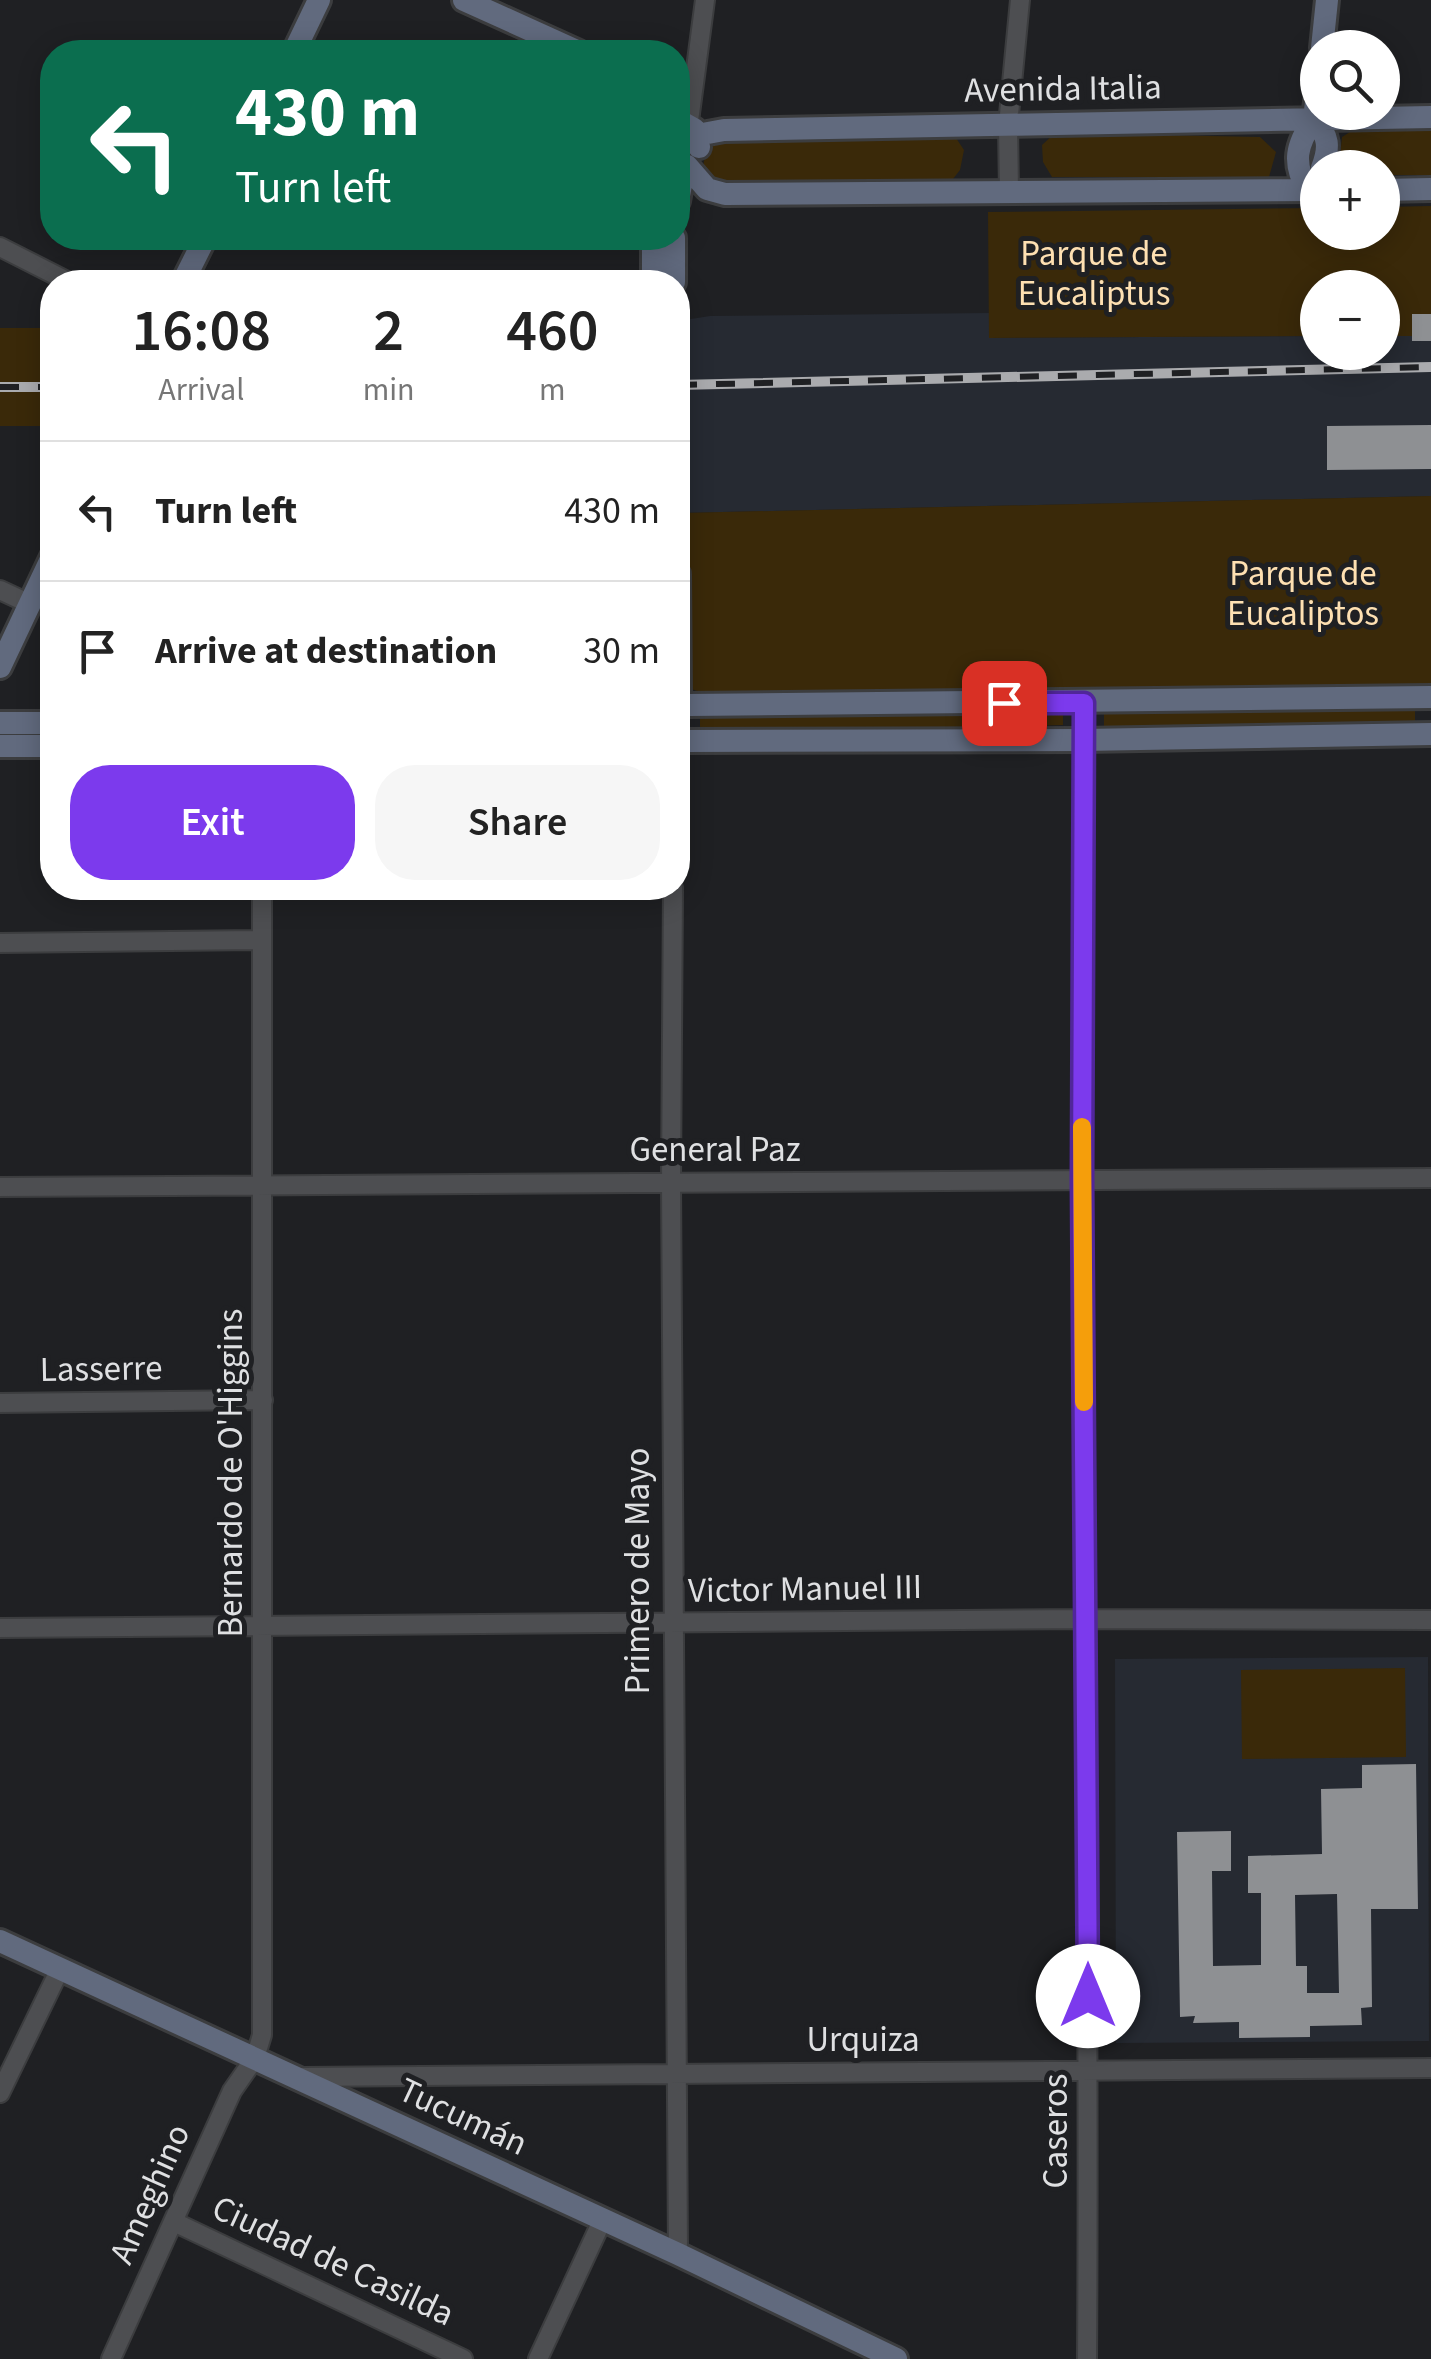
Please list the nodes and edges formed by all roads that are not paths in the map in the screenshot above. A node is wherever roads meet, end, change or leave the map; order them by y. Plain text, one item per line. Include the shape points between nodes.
1 (319, 0) edge
2 (464, 0) edge
3 (706, 0) edge
4 (1020, 0) edge
5 (1327, 0) edge
6 (1324, 30) edge
7 (300, 40) edge
8 (552, 40) edge
9 (690, 102) edge
10 (1431, 117) edge
11 (1400, 118) edge
12 (1300, 120) edge
13 (690, 122) edge
14 (1008, 125) junction
15 (690, 128) edge
16 (1308, 130) edge
17 (690, 161) edge
18 (690, 174) edge
19 (1300, 174) edge
20 (1300, 186) edge
21 (1431, 189) edge
22 (1400, 190) edge
23 (1009, 192) junction
24 (0, 247) edge
25 (45, 270) edge
26 (40, 582) edge
27 (0, 590) edge
28 (30, 604) junction
29 (0, 667) edge
30 (1431, 697) edge
31 (690, 700) edge
32 (1084, 703) junction
33 (0, 723) edge
34 (40, 723) edge
35 (1431, 734) edge
36 (1083, 740) junction
37 (690, 742) edge
38 (0, 746) edge
39 (40, 746) edge
40 (262, 900) edge
41 (673, 900) edge
42 (262, 940) junction
43 (0, 943) edge
44 (1431, 1178) edge
45 (1082, 1179) junction
46 (671, 1182) junction
47 (263, 1184) junction
48 (0, 1187) edge
49 (263, 1400) junction
50 (0, 1403) edge
51 (1086, 1619) junction
52 (1431, 1620) edge
53 (673, 1622) junction
54 (264, 1625) junction
55 (0, 1628) edge
56 (0, 1941) edge
57 (60, 1968) junction
58 (254, 2058) junction
59 (1431, 2068) edge
60 (1089, 2072) junction
61 (676, 2074) junction
62 (296, 2077) junction
63 (0, 2093) edge
64 (602, 2221) junction
65 (174, 2222) junction
66 (678, 2254) junction
67 (110, 2359) edge
68 (463, 2359) edge
69 (538, 2359) edge
70 (896, 2359) edge
71 (1087, 2359) edge

1 - 7 street
2 - 8 street
3 - 9 street
4 - 14 street
5 - 6 street
10 - 11 street, Avenida Italia
12 - 14 street, Avenida Italia
13 - 14 street, Avenida Italia via 724,130
14 - 23 street
15 - 17 street via 699,151
16 - 19 street via 1296,152
18 - 23 street via 724,194
20 - 23 street
21 - 22 street
24 - 25 street
26 - 28 street
27 - 28 street
28 - 29 street
30 - 32 street
31 - 32 street
32 - 36 street, Caseros
33 - 34 street
35 - 36 street
36 - 37 street
36 - 45 street, Caseros
38 - 39 street
40 - 42 street, Bernardo de O'Higgins
41 - 46 street, Primero de Mayo
42 - 43 street
42 - 47 street, Bernardo de O'Higgins
44 - 45 street, General Paz
45 - 46 street, General Paz
45 - 51 street, Caseros
46 - 47 street, General Paz
46 - 53 street, Primero de Mayo
47 - 48 street, General Paz
47 - 49 street, Bernardo de O'Higgins
49 - 50 street, Lasserre
49 - 54 street, Bernardo de O'Higgins
51 - 52 street, Victor Manuel III
51 - 53 street, Victor Manuel III
51 - 60 street, Caseros
53 - 54 street, Victor Manuel III
53 - 61 street, Primero de Mayo
54 - 55 street, Victor Manuel III
54 - 58 street, Bernardo de O'Higgins via 262,2036
56 - 57 street, Tucumán
57 - 58 street, Tucumán
57 - 63 street
58 - 62 street, Tucumán
58 - 65 street, Ameghino via 232,2091
59 - 60 street, Urquiza
60 - 61 street, Urquiza
60 - 71 street, Caseros
61 - 62 street, Urquiza
61 - 66 street, Primero de Mayo
62 - 64 street, Tucumán
64 - 66 street, Tucumán
64 - 69 street
65 - 67 street, Ameghino
65 - 68 street, Ciudad de Casilda
66 - 70 street, Tucumán

